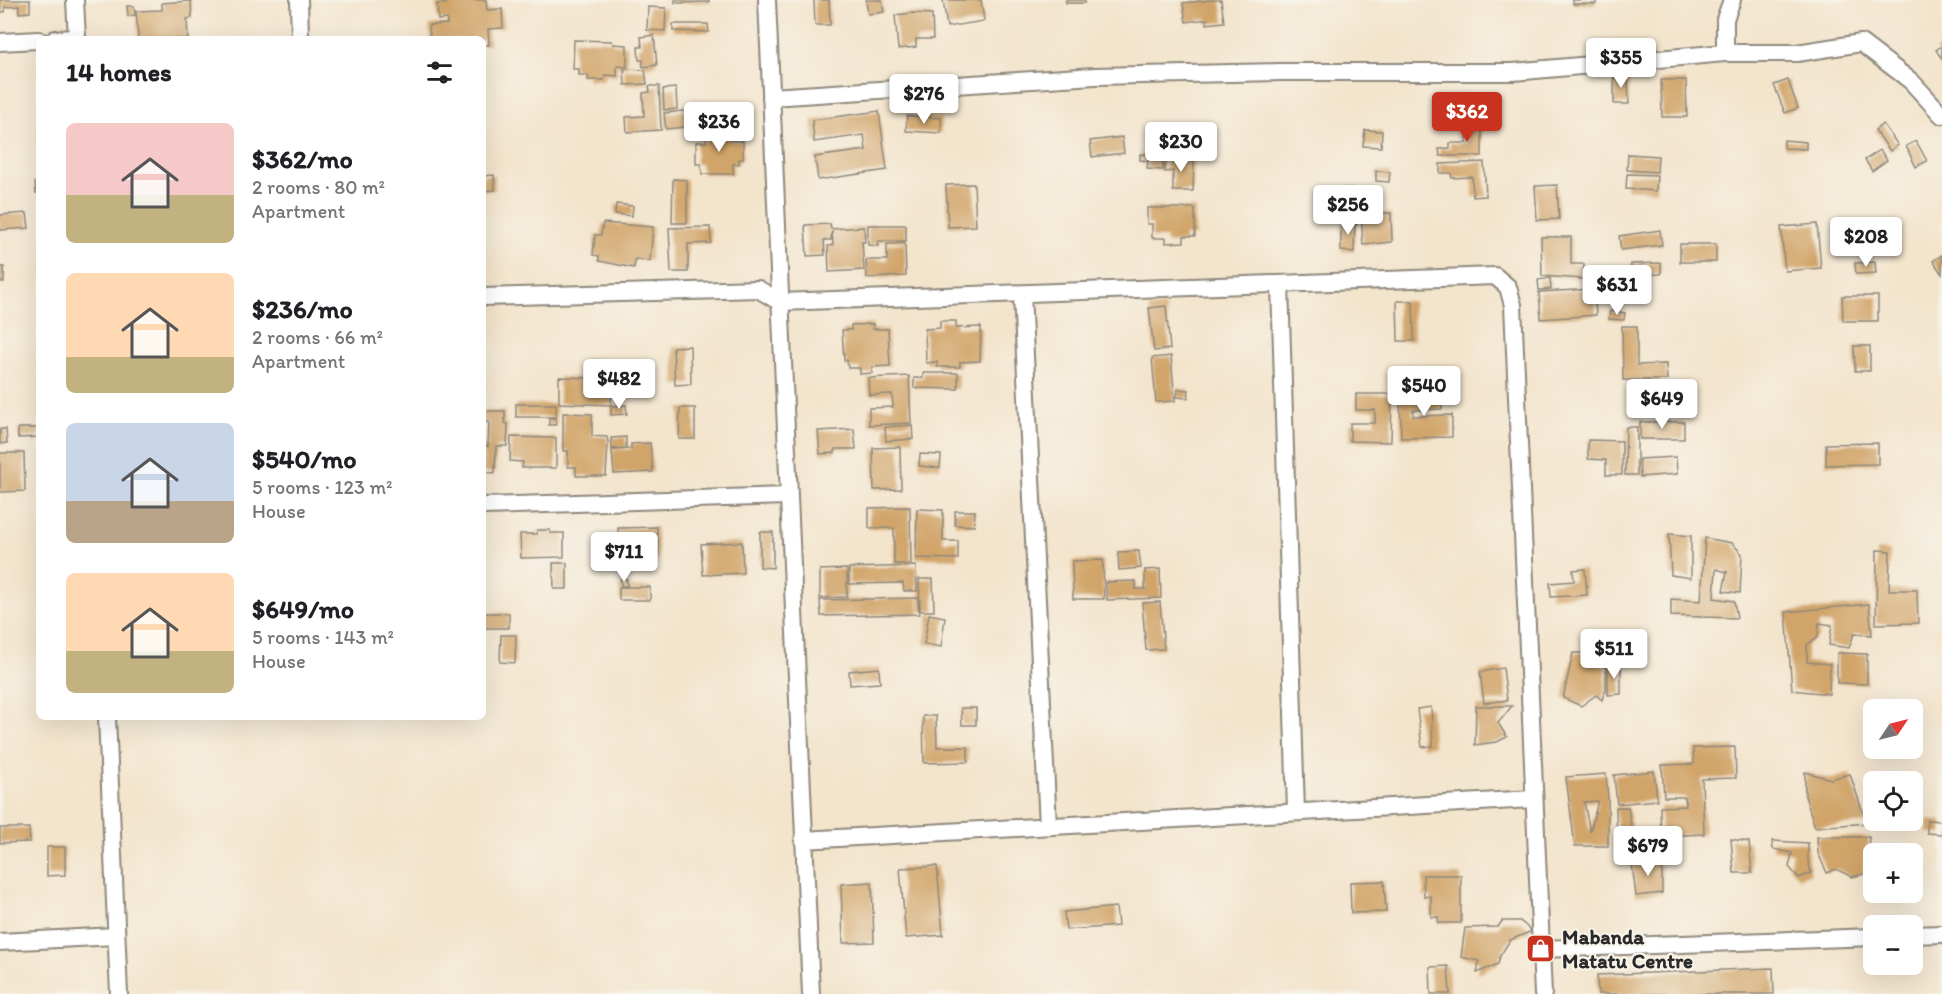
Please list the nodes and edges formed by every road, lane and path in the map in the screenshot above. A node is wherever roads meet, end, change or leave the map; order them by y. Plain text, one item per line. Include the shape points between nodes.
1 (75, 0) edge
2 (299, 0) edge
3 (767, 0) edge
4 (1732, 0) edge
5 (77, 36) edge
6 (300, 36) edge
7 (36, 40) edge
8 (0, 42) edge
9 (1725, 53) junction
10 (771, 97) junction
11 (1942, 115) edge
12 (1280, 284) junction
13 (1022, 294) junction
14 (486, 297) edge
15 (780, 303) junction
16 (788, 496) junction
17 (486, 506) edge
18 (107, 720) edge
19 (1534, 799) junction
20 (1296, 812) junction
21 (1048, 826) junction
22 (803, 840) junction
23 (1942, 934) edge
24 (1923, 935) edge
25 (116, 936) junction
26 (1863, 937) edge
27 (0, 942) edge
28 (1541, 949) junction
29 (119, 994) edge
30 (811, 994) edge
31 (1543, 994) edge

1 - 5 street
2 - 6 street
3 - 10 street
4 - 9 street via 1725,19
7 - 8 street
9 - 10 street via 1513,72 1095,76
9 - 11 street via 1797,52 1861,44 1911,81
10 - 15 street
12 - 13 street
12 - 19 street via 1495,276 1508,287 1514,305
12 - 20 street
13 - 15 street
13 - 21 street
14 - 15 street via 758,289
15 - 16 street
16 - 17 street
16 - 22 street
18 - 25 street
19 - 20 street
19 - 28 street
20 - 21 street
21 - 22 street
22 - 30 street
23 - 24 street
25 - 27 street
25 - 29 street
26 - 28 street
28 - 31 street

